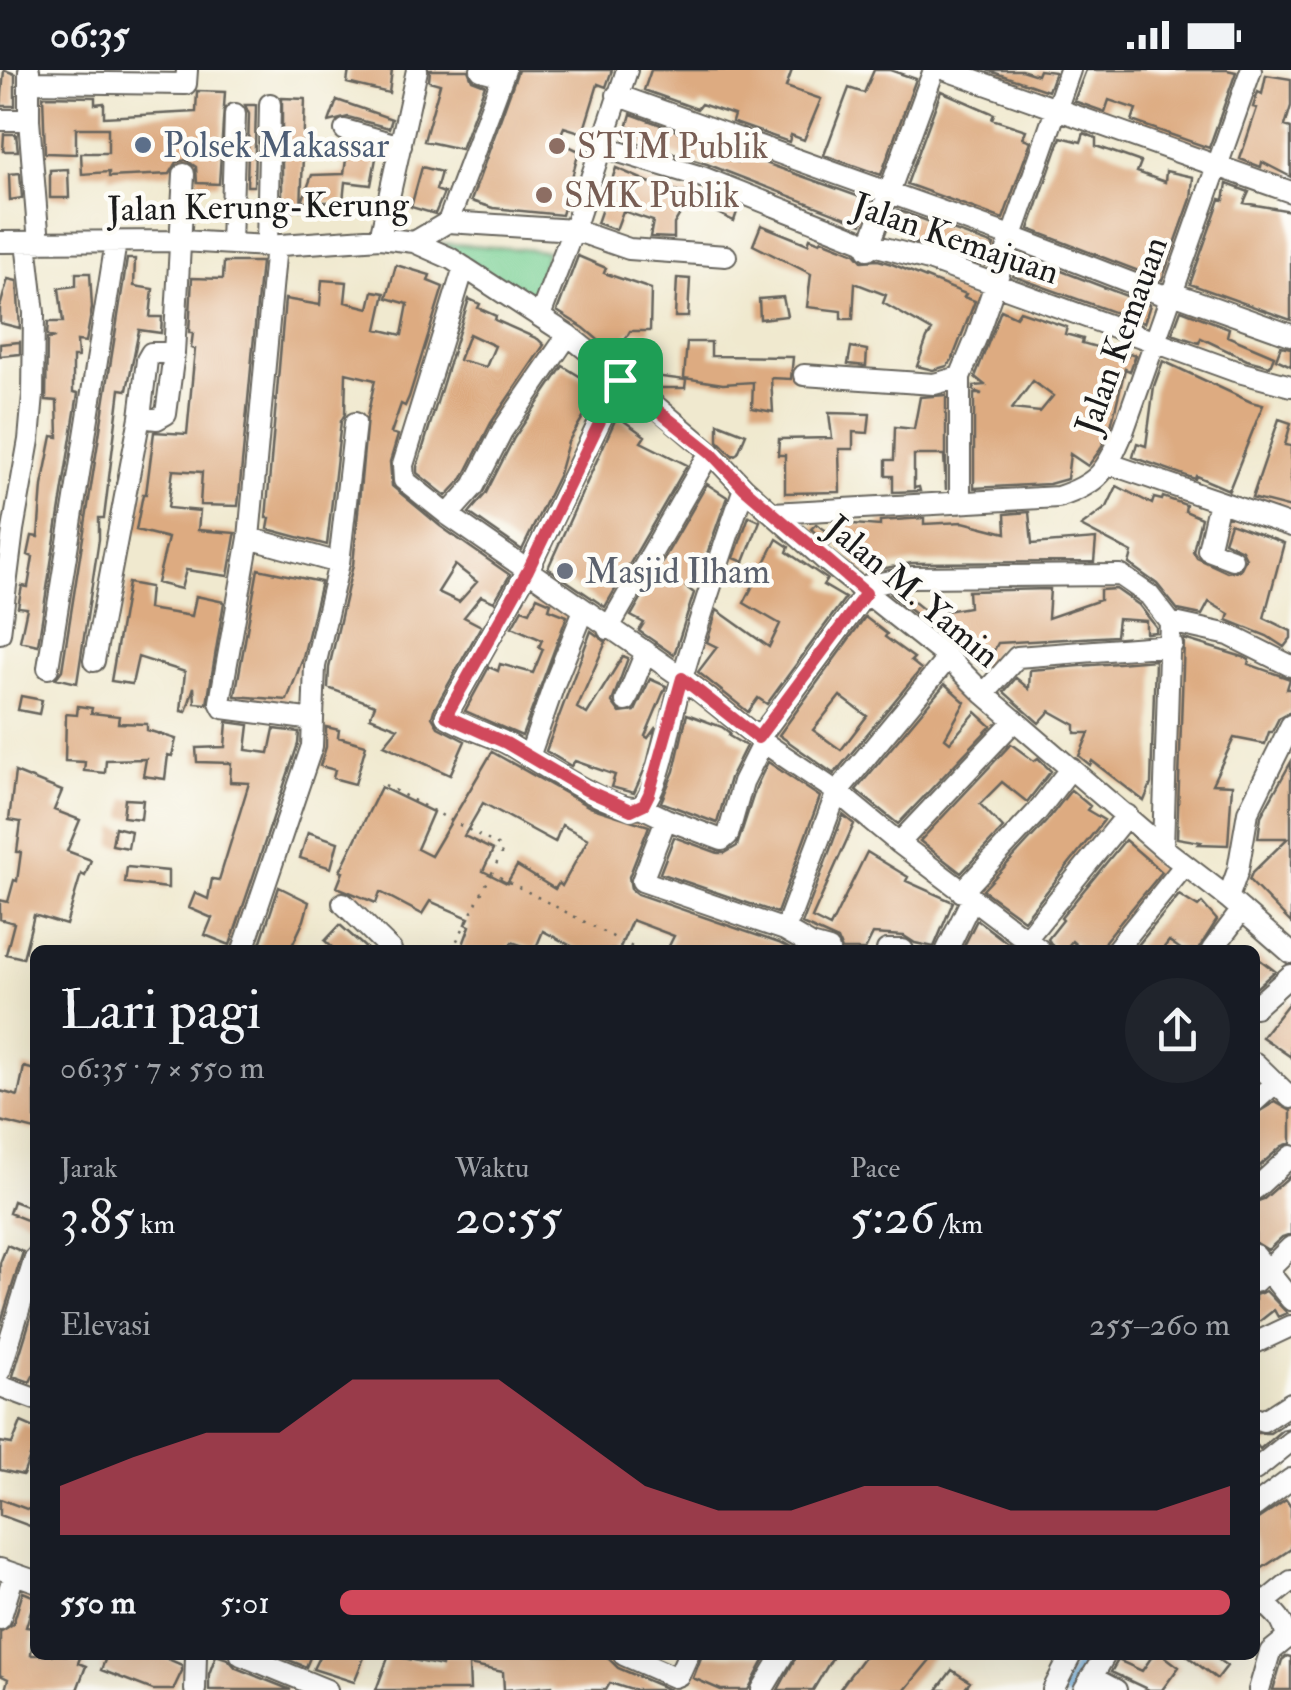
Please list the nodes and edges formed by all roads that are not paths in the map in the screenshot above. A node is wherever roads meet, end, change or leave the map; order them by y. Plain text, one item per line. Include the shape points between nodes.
1 (416, 70) edge
2 (481, 70) edge
3 (627, 70) edge
4 (934, 70) edge
5 (946, 70) edge
6 (1070, 70) edge
7 (1250, 70) edge
8 (504, 73) edge
9 (29, 76) edge
10 (186, 77) edge
11 (617, 95) junction
12 (270, 104) dead end
13 (1056, 110) junction
14 (235, 114) dead end
15 (0, 120) edge
16 (29, 120) junction
17 (345, 130) dead end
18 (401, 146) junction
19 (602, 148) junction
20 (1219, 165) junction
21 (184, 174) dead end
22 (889, 192) junction
23 (1291, 192) edge
24 (448, 222) junction
25 (574, 230) junction
26 (1010, 236) junction
27 (380, 238) junction
28 (182, 241) junction
29 (0, 242) edge
30 (116, 242) junction
31 (414, 242) junction
32 (33, 243) junction
33 (231, 244) junction
34 (271, 245) junction
35 (869, 246) junction
36 (726, 256) dead end
37 (464, 266) junction
38 (993, 283) junction
39 (1169, 295) junction
40 (540, 316) junction
41 (1291, 335) edge
42 (568, 336) junction
43 (1154, 340) junction
44 (804, 375) dead end
45 (960, 377) junction
46 (620, 380) junction
47 (1291, 386) edge
48 (356, 423) dead end
49 (710, 452) junction
50 (1110, 464) junction
51 (744, 488) junction
52 (1220, 502) junction
53 (960, 503) junction
54 (773, 513) junction
55 (448, 515) junction
56 (1291, 526) edge
57 (249, 538) junction
58 (1232, 558) dead end
59 (339, 563) junction
60 (528, 570) junction
61 (862, 590) junction
62 (584, 610) junction
63 (1170, 622) junction
64 (608, 629) junction
65 (0, 632) edge
66 (1172, 645) junction
67 (645, 654) junction
68 (948, 658) junction
69 (94, 660) dead end
70 (1291, 666) edge
71 (48, 668) dead end
72 (682, 678) junction
73 (984, 694) junction
74 (626, 701) dead end
75 (314, 720) junction
76 (1015, 720) junction
77 (1291, 725) edge
78 (761, 740) junction
79 (530, 757) junction
80 (1071, 768) junction
81 (837, 792) junction
82 (641, 806) junction
83 (1127, 816) junction
84 (666, 818) junction
85 (899, 843) junction
86 (1163, 848) junction
87 (1184, 866) junction
88 (967, 895) junction
89 (344, 903) dead end
90 (1235, 904) junction
91 (785, 930) junction
92 (245, 945) edge
93 (386, 945) edge
94 (817, 945) edge
95 (949, 945) edge
96 (1033, 945) edge
97 (1120, 945) edge
98 (1214, 945) edge
99 (1291, 953) edge
100 (1291, 975) edge
101 (1260, 1003) edge
102 (1260, 1068) edge
103 (1274, 1083) junction
104 (1260, 1096) edge
105 (1291, 1098) edge
106 (1291, 1156) edge
107 (1260, 1184) edge
108 (1291, 1247) edge
109 (1260, 1269) edge
110 (1260, 1271) edge
111 (30, 1274) edge
112 (1291, 1300) edge
113 (1291, 1326) edge
114 (1260, 1341) edge
115 (0, 1371) edge
116 (0, 1386) edge
117 (30, 1397) edge
118 (1291, 1403) edge
119 (1260, 1421) edge
120 (1291, 1442) edge
121 (1260, 1466) edge
122 (1291, 1479) edge
123 (1260, 1502) edge
124 (16, 1575) edge
125 (1291, 1580) edge
126 (1260, 1599) edge
127 (0, 1619) edge
128 (196, 1660) edge
129 (253, 1660) edge
130 (635, 1660) edge
131 (686, 1660) edge
132 (780, 1660) edge
133 (1068, 1660) edge
134 (1102, 1660) edge
135 (1087, 1684) edge
136 (324, 1689) edge
137 (194, 1690) edge
138 (762, 1690) edge
139 (1053, 1690) edge
140 (1116, 1690) edge
141 (1259, 1690) edge

1 - 18 street
2 - 8 street
3 - 11 street
4 - 22 street
5 - 13 street
6 - 13 street
7 - 20 street, Jalan Kemauan
8 - 24 street
9 - 10 street
9 - 16 street
11 - 19 street
11 - 22 street
12 - 34 street
13 - 20 street
13 - 26 street
14 - 33 street
15 - 16 street
16 - 32 street
17 - 18 street
18 - 27 street
19 - 25 street
19 - 35 street, Jalan Kemajuan via 702,177
20 - 23 street
20 - 39 street, Jalan Kemauan
21 - 28 street
22 - 26 street
22 - 35 street
24 - 25 street, Jalan Kerung-Kerung
24 - 31 street, Jalan Kerung-Kerung
25 - 36 street, Jalan Kerung-Kerung via 629,249
25 - 40 street
26 - 38 street
26 - 39 street
27 - 31 street, Jalan Kerung-Kerung
27 - 34 street, Jalan Kerung-Kerung
28 - 30 street, Jalan Kerung-Kerung
28 - 33 street, Jalan Kerung-Kerung
28 - 69 street via 166,414 140,416
29 - 32 street, Jalan Kerung-Kerung
30 - 32 street, Jalan Kerung-Kerung
30 - 71 street
31 - 37 street, Jalan M. Yamin
32 - 65 street via 30,440
33 - 34 street, Jalan Kerung-Kerung
34 - 57 street
35 - 38 street, Jalan Kemajuan
37 - 40 street, Jalan M. Yamin
37 - 55 street via 401,473
38 - 43 street, Jalan Kemajuan
38 - 45 street
39 - 41 street
39 - 43 street, Jalan Kemauan
40 - 42 street, Jalan M. Yamin
42 - 46 street, Jalan M. Yamin
42 - 55 street via 474,486
43 - 47 street, Jalan Kemajuan
43 - 50 street, Jalan Kemauan
44 - 45 street via 934,384
45 - 53 street
46 - 49 street, Jalan M. Yamin
46 - 60 street
48 - 59 street
49 - 51 street, Jalan M. Yamin
49 - 64 street
50 - 52 street
50 - 53 street, Jalan Kemauan via 1096,479 1058,497
51 - 54 street, Jalan M. Yamin
51 - 72 street
52 - 56 street
52 - 58 street via 1208,550
53 - 54 street, Jalan Kemauan
54 - 61 street, Jalan M. Yamin
55 - 60 street
57 - 59 street
57 - 75 street via 220,706
59 - 75 street via 315,666
60 - 62 street
60 - 79 street via 446,716
61 - 63 street via 912,577 1120,575 1149,595
61 - 68 street, Jalan M. Yamin
61 - 78 street
62 - 64 street
62 - 79 street
63 - 66 street
63 - 70 street via 1229,636
64 - 67 street
66 - 73 street via 1016,657
66 - 86 street
67 - 72 street
67 - 74 street
68 - 73 street, Jalan M. Yamin
68 - 81 street
72 - 78 street
72 - 82 street via 657,773
73 - 76 street, Jalan M. Yamin
75 - 92 street via 309,758
76 - 80 street, Jalan M. Yamin
76 - 85 street
77 - 90 street via 1248,812
78 - 81 street
78 - 84 street via 722,840
79 - 82 street via 631,810
80 - 83 street, Jalan M. Yamin
80 - 88 street
81 - 85 street
81 - 91 street
82 - 84 street
83 - 86 street, Jalan M. Yamin
83 - 96 street
84 - 91 street via 643,883
85 - 88 street
86 - 87 street, Jalan M. Yamin
87 - 90 street, Jalan M. Yamin
87 - 97 street
88 - 95 street
88 - 96 street
89 - 93 street
90 - 98 street
90 - 99 street, Jalan M. Yamin
91 - 94 street
100 - 101 street
102 - 103 street
103 - 104 street
103 - 105 street
106 - 107 street
108 - 109 street
110 - 112 street
111 - 115 street
113 - 114 street
116 - 117 street
118 - 119 street
120 - 121 street
122 - 123 street
124 - 127 street
125 - 126 street
126 - 141 street via 1284,1623 1286,1639 1270,1652
128 - 137 street
129 - 136 street
130 - 131 street via 672,1677
132 - 138 street
133 - 139 street
134 - 135 street
135 - 140 street

